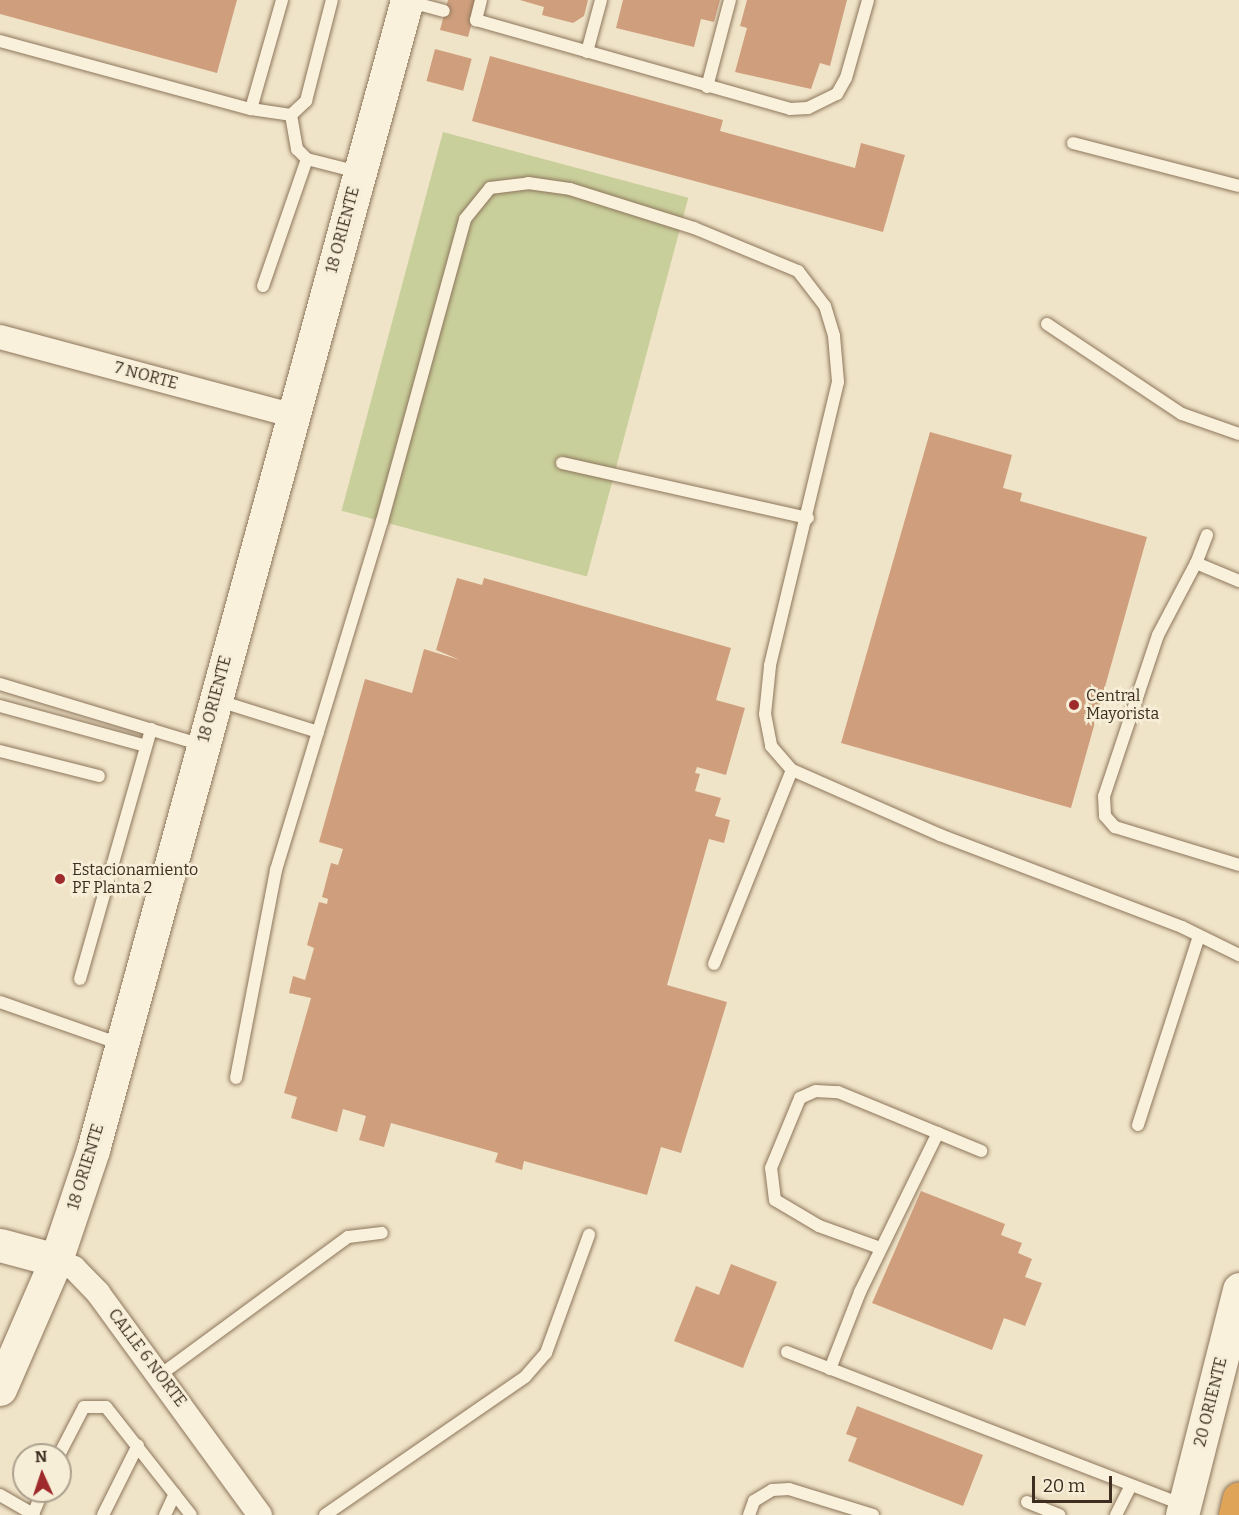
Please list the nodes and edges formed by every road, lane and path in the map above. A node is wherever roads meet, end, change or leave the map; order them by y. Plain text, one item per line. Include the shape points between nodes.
1 (282, 0) edge
2 (332, 0) edge
3 (407, 0) edge
4 (481, 0) edge
5 (601, 0) edge
6 (730, 0) edge
7 (868, 0) edge
8 (444, 11) dead end
9 (0, 40) edge
10 (587, 52) junction
11 (707, 87) junction
12 (251, 109) junction
13 (291, 115) junction
14 (1073, 143) dead end
15 (308, 159) junction
16 (359, 173) junction
17 (1239, 186) edge
18 (262, 286) dead end
19 (1047, 324) dead end
20 (0, 337) edge
21 (292, 415) junction
22 (1239, 434) edge
23 (562, 463) dead end
24 (807, 518) junction
25 (1207, 535) dead end
26 (1196, 563) junction
27 (1239, 581) edge
28 (0, 684) edge
29 (215, 700) junction
30 (0, 706) edge
31 (151, 729) junction
32 (318, 732) junction
33 (203, 745) junction
34 (146, 746) junction
35 (0, 751) edge
36 (792, 771) junction
37 (99, 776) dead end
38 (1239, 865) edge
39 (1199, 936) junction
40 (1239, 956) edge
41 (714, 964) dead end
42 (80, 979) dead end
43 (0, 1002) edge
44 (121, 1044) junction
45 (236, 1078) dead end
46 (1138, 1125) dead end
47 (938, 1133) junction
48 (981, 1151) dead end
49 (382, 1233) dead end
50 (589, 1235) dead end
51 (0, 1245) edge
52 (880, 1248) junction
53 (56, 1260) junction
54 (1239, 1289) edge
55 (787, 1352) dead end
56 (830, 1369) junction
57 (3, 1371) edge
58 (160, 1375) junction
59 (64, 1443) edge
60 (138, 1445) junction
61 (1131, 1486) junction
62 (176, 1494) junction
63 (0, 1495) edge
64 (1239, 1498) edge
65 (1027, 1502) dead end
66 (1184, 1510) edge
67 (33, 1515) edge
68 (103, 1515) edge
69 (165, 1515) edge
70 (191, 1515) edge
71 (260, 1515) edge
72 (325, 1515) edge
73 (749, 1515) edge
74 (873, 1515) edge
75 (1059, 1515) edge
76 (1116, 1515) edge
77 (1235, 1515) edge

1 - 12 lane
2 - 13 lane via 306,101
3 - 8 lane
3 - 16 street, 18 ORIENTE
4 - 10 lane via 476,20
5 - 10 lane
6 - 11 lane
7 - 11 lane via 846,78 825,101 790,109
9 - 12 lane
10 - 11 lane
12 - 13 lane
13 - 15 lane via 297,148
14 - 17 lane
15 - 16 lane
15 - 18 lane
16 - 21 street, 18 ORIENTE
19 - 22 lane via 1182,414
20 - 21 street, 7 NORTE
21 - 29 street, 18 ORIENTE
23 - 24 lane
24 - 32 lane via 838,382 834,336 825,306 798,271 694,228 570,189 528,183 490,188 465,219
24 - 36 lane via 770,666 765,714 771,746
25 - 26 lane
26 - 27 lane
26 - 38 lane via 1158,635 1104,796 1105,816 1115,827
28 - 31 lane
29 - 32 lane
29 - 33 street, 18 ORIENTE
30 - 34 lane
31 - 33 lane
31 - 34 lane
32 - 45 lane via 276,870
33 - 44 street, 18 ORIENTE
34 - 42 lane
35 - 37 lane
36 - 39 lane via 940,836
36 - 41 lane
39 - 40 lane
39 - 46 lane
43 - 44 lane
44 - 53 street, 18 ORIENTE
47 - 48 lane
47 - 52 lane
47 - 52 lane via 838,1092 816,1091 800,1098 771,1168 775,1200 819,1226
49 - 58 lane via 348,1237
50 - 72 lane via 546,1353 525,1377
51 - 53 street, CALLE 6 NORTE
52 - 56 lane
53 - 57 street, 18 ORIENTE
53 - 58 street, CALLE 6 NORTE via 74,1268 98,1293
54 - 66 street, 20 ORIENTE
55 - 56 lane
56 - 61 lane
58 - 71 street, CALLE 6 NORTE
59 - 60 lane via 84,1407 96,1405 106,1407
60 - 62 lane
60 - 68 lane
61 - 66 lane
61 - 76 lane
62 - 69 lane
62 - 70 lane
63 - 67 lane
64 - 77 highway
65 - 75 lane
73 - 74 lane via 754,1501 772,1490 789,1489

